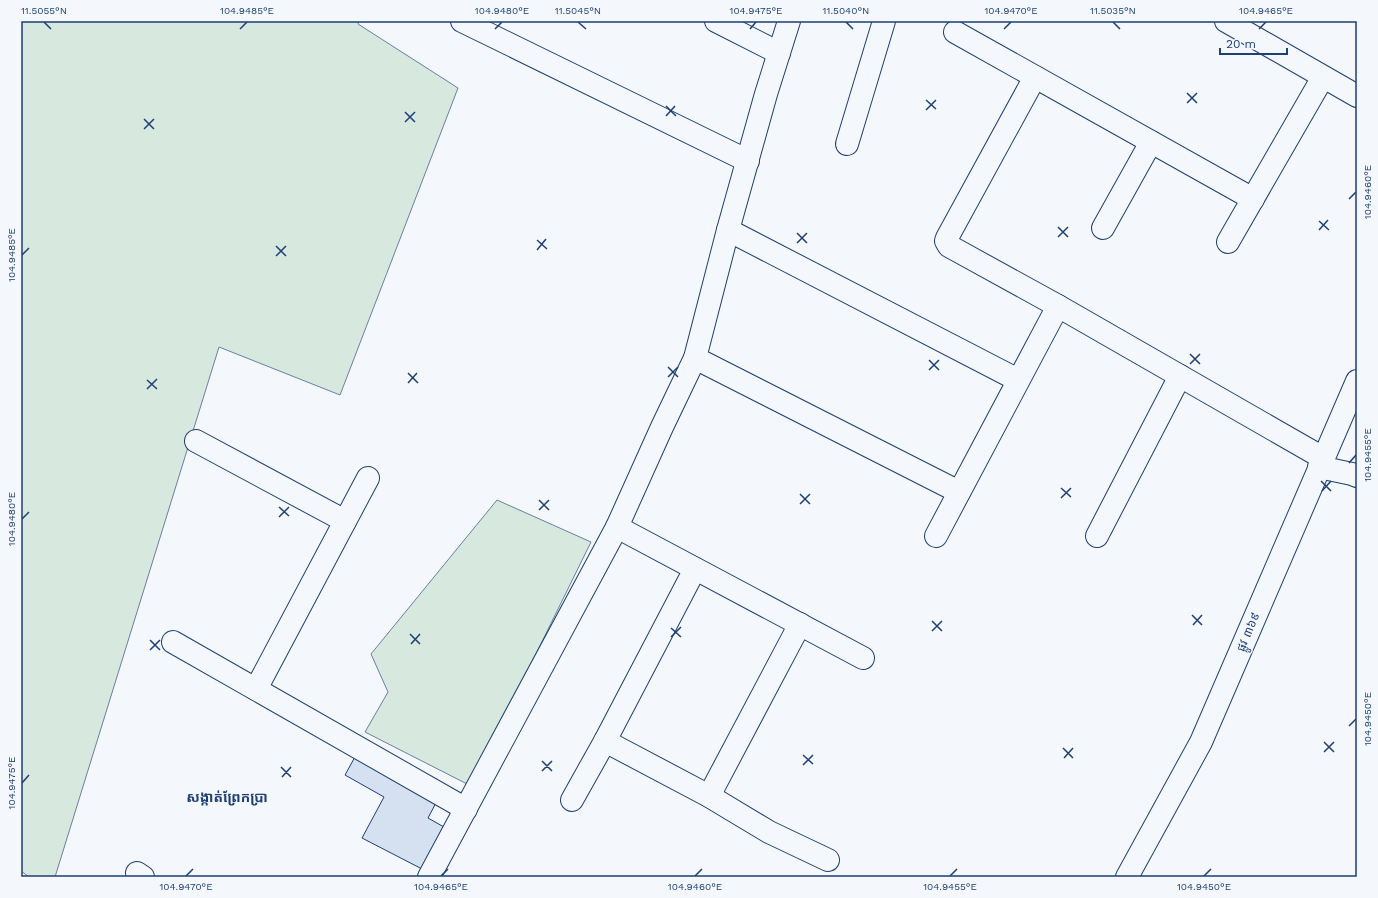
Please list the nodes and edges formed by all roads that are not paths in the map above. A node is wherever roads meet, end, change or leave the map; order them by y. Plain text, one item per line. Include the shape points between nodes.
1 (462, 21) edge
2 (716, 21) edge
3 (789, 21) edge
4 (884, 21) edge
5 (1226, 21) edge
6 (955, 32) dead end
7 (779, 53) junction
8 (1035, 77) junction
9 (1323, 77) junction
10 (1357, 96) edge
11 (1151, 142) junction
12 (847, 144) dead end
13 (748, 161) junction
14 (1253, 199) junction
15 (1103, 228) dead end
16 (728, 230) junction
17 (1228, 242) dead end
18 (1058, 306) junction
19 (695, 358) junction
20 (1180, 376) junction
21 (1018, 380) junction
22 (1357, 381) edge
23 (196, 441) dead end
24 (1321, 462) junction
25 (1357, 476) edge
26 (368, 478) dead end
27 (959, 492) junction
28 (345, 520) junction
29 (616, 527) junction
30 (936, 536) dead end
31 (1097, 536) dead end
32 (696, 569) junction
33 (800, 624) junction
34 (173, 642) dead end
35 (863, 658) dead end
36 (256, 689) junction
37 (606, 741) junction
38 (708, 796) junction
39 (572, 800) dead end
40 (466, 809) junction
41 (828, 860) dead end
42 (429, 877) edge
43 (1127, 877) edge

1 - 13 street
2 - 7 street
3 - 7 street
4 - 12 street
5 - 9 street
6 - 8 street
7 - 13 street
8 - 11 street
8 - 18 street via 946,241 949,246
9 - 10 street
9 - 14 street
11 - 14 street
11 - 15 street
13 - 16 street
14 - 17 street
16 - 19 street
16 - 21 street
18 - 20 street
18 - 21 street
19 - 27 street
19 - 29 street
20 - 24 street
20 - 31 street
21 - 27 street
22 - 24 street, ផ្លូវ ៣៦៩
23 - 28 street
24 - 25 street
24 - 43 street, ផ្លូវ ៣៦៩ via 1201,742
26 - 28 street
27 - 30 street
28 - 36 street
29 - 32 street
29 - 40 street
32 - 33 street
32 - 37 street
33 - 35 street
33 - 38 street
34 - 36 street
36 - 40 street
37 - 38 street
37 - 39 street
38 - 41 street via 769,832
40 - 42 street

